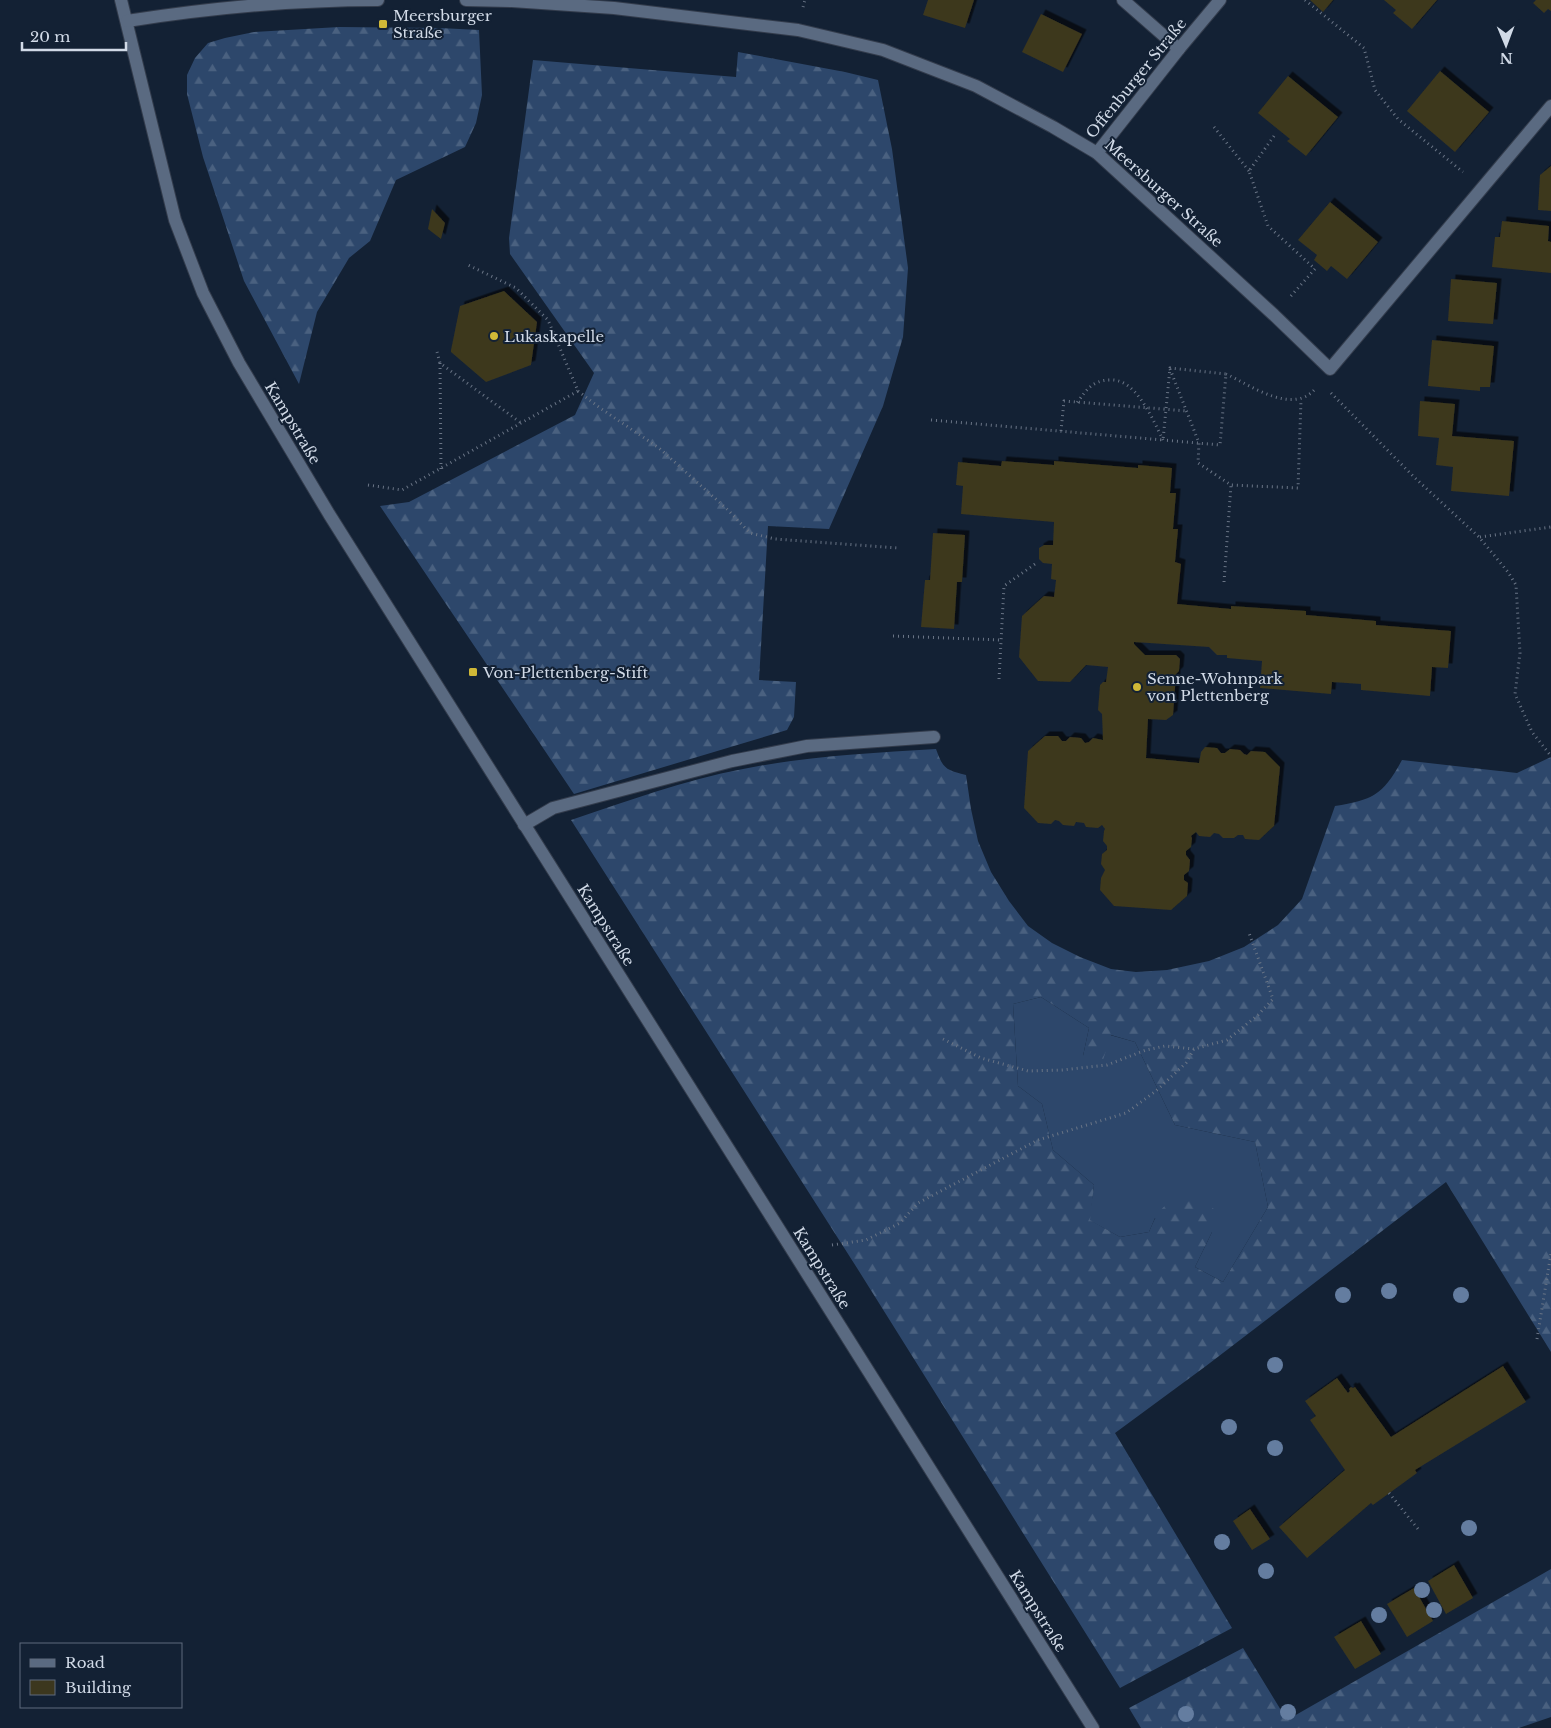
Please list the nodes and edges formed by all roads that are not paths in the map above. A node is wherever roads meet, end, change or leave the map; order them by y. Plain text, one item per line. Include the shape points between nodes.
1 (121, 0) edge
2 (378, 0) edge
3 (466, 0) edge
4 (1123, 0) edge
5 (1220, 0) edge
6 (127, 22) junction
7 (1179, 49) junction
8 (1551, 106) edge
9 (1097, 153) junction
10 (934, 737) dead end
11 (524, 825) junction
12 (1093, 1728) edge

1 - 6 street, Kampstraße
2 - 6 street via 242,6
3 - 9 street, Meersburger Straße via 614,8 798,30 883,50 976,86
4 - 7 street
5 - 7 street, Offenburger Straße
6 - 11 street, Kampstraße via 175,220 203,293 239,363 329,514
7 - 9 street, Offenburger Straße
8 - 9 street, Meersburger Straße via 1330,369
10 - 11 street via 807,746 732,762 554,808
11 - 12 street, Kampstraße

